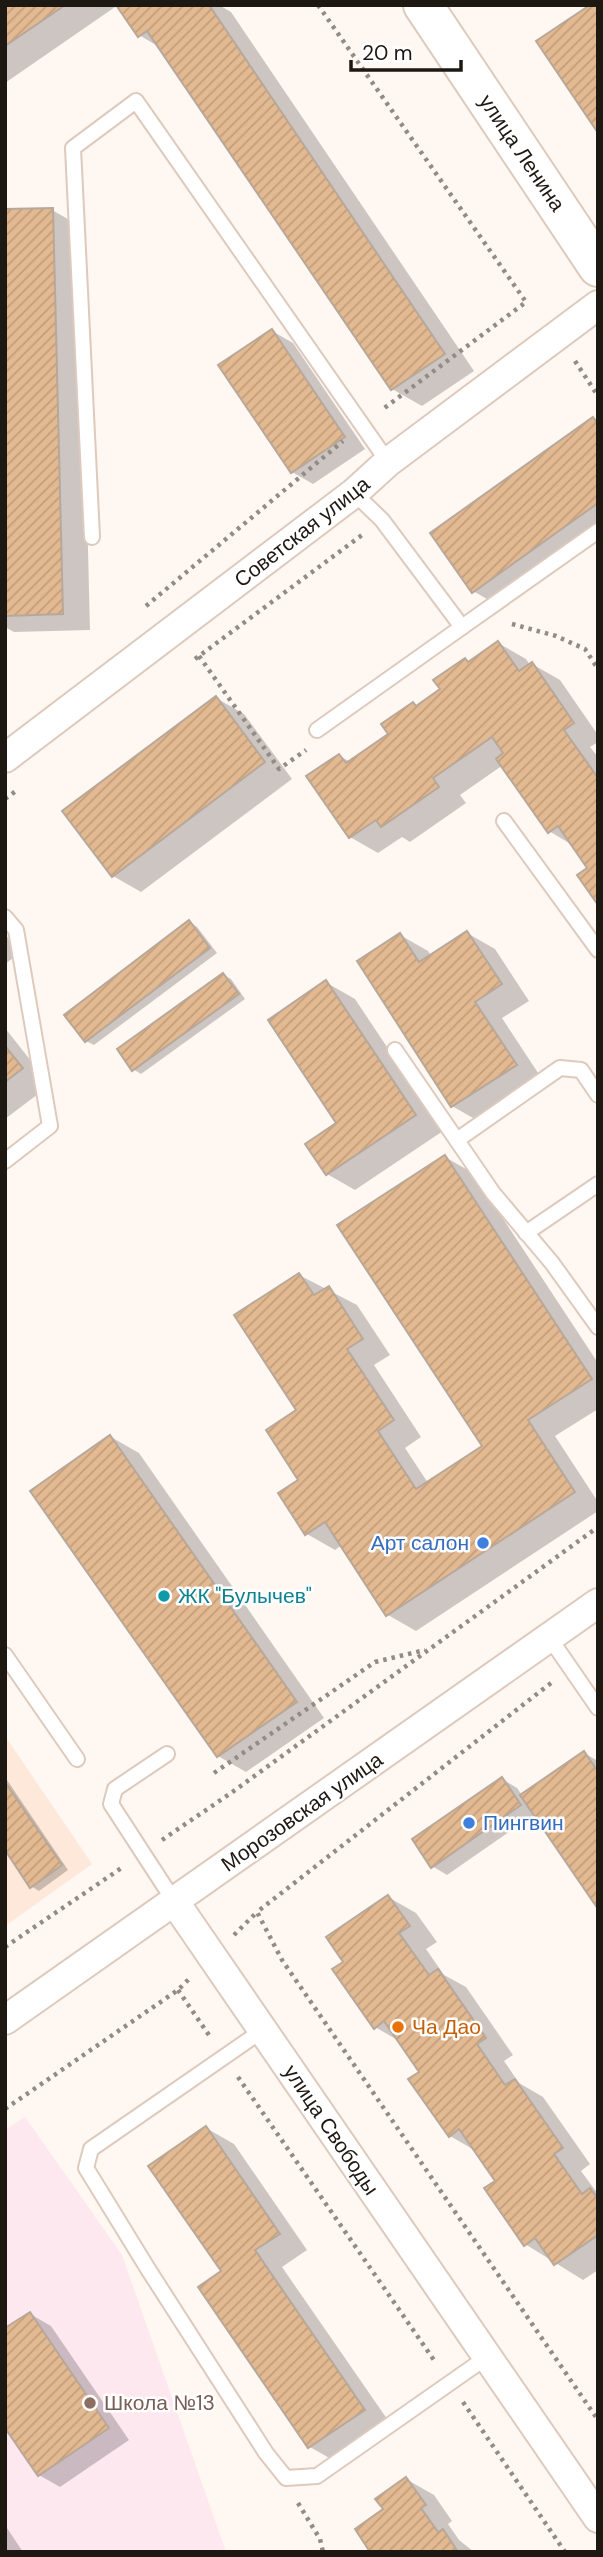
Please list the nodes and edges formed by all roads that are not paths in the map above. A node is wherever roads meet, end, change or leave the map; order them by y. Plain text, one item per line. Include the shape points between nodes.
1 (423, 5) edge
2 (598, 267) edge
3 (598, 305) edge
4 (388, 462) junction
5 (354, 493) junction
6 (598, 531) edge
7 (92, 537) dead end
8 (462, 627) junction
9 (317, 730) dead end
10 (5, 758) edge
11 (504, 821) dead end
12 (5, 917) edge
13 (598, 950) edge
14 (395, 1050) dead end
15 (598, 1095) edge
16 (457, 1140) junction
17 (5, 1161) edge
18 (598, 1184) edge
19 (527, 1233) junction
20 (598, 1327) edge
21 (598, 1603) edge
22 (549, 1637) junction
23 (5, 1655) edge
24 (598, 1708) edge
25 (167, 1754) dead end
26 (77, 1759) dead end
27 (174, 1901) junction
28 (5, 2020) edge
29 (263, 2030) junction
30 (487, 2357) junction
31 (598, 2518) edge

1 - 2 main road, улица Ленина
3 - 4 street, Советская улица
4 - 5 street, Советская улица
4 - 7 lane via 136,101 73,148
5 - 8 lane via 383,520
5 - 10 street, Советская улица
6 - 8 lane
8 - 9 lane
11 - 13 lane
12 - 17 lane via 16,930 50,1126
14 - 16 lane
15 - 16 lane via 581,1070 560,1068
16 - 19 lane
18 - 19 lane
19 - 20 lane
21 - 22 street, Морозовская улица
22 - 24 lane
22 - 27 street, Морозовская улица
23 - 26 lane
25 - 27 lane, улица Свободы via 115,1789 111,1804
27 - 28 street, Морозовская улица
27 - 29 street, улица Свободы
29 - 30 street, улица Свободы
29 - 30 lane via 91,2149 86,2168 266,2453 286,2478 317,2476
30 - 31 street, улица Свободы

